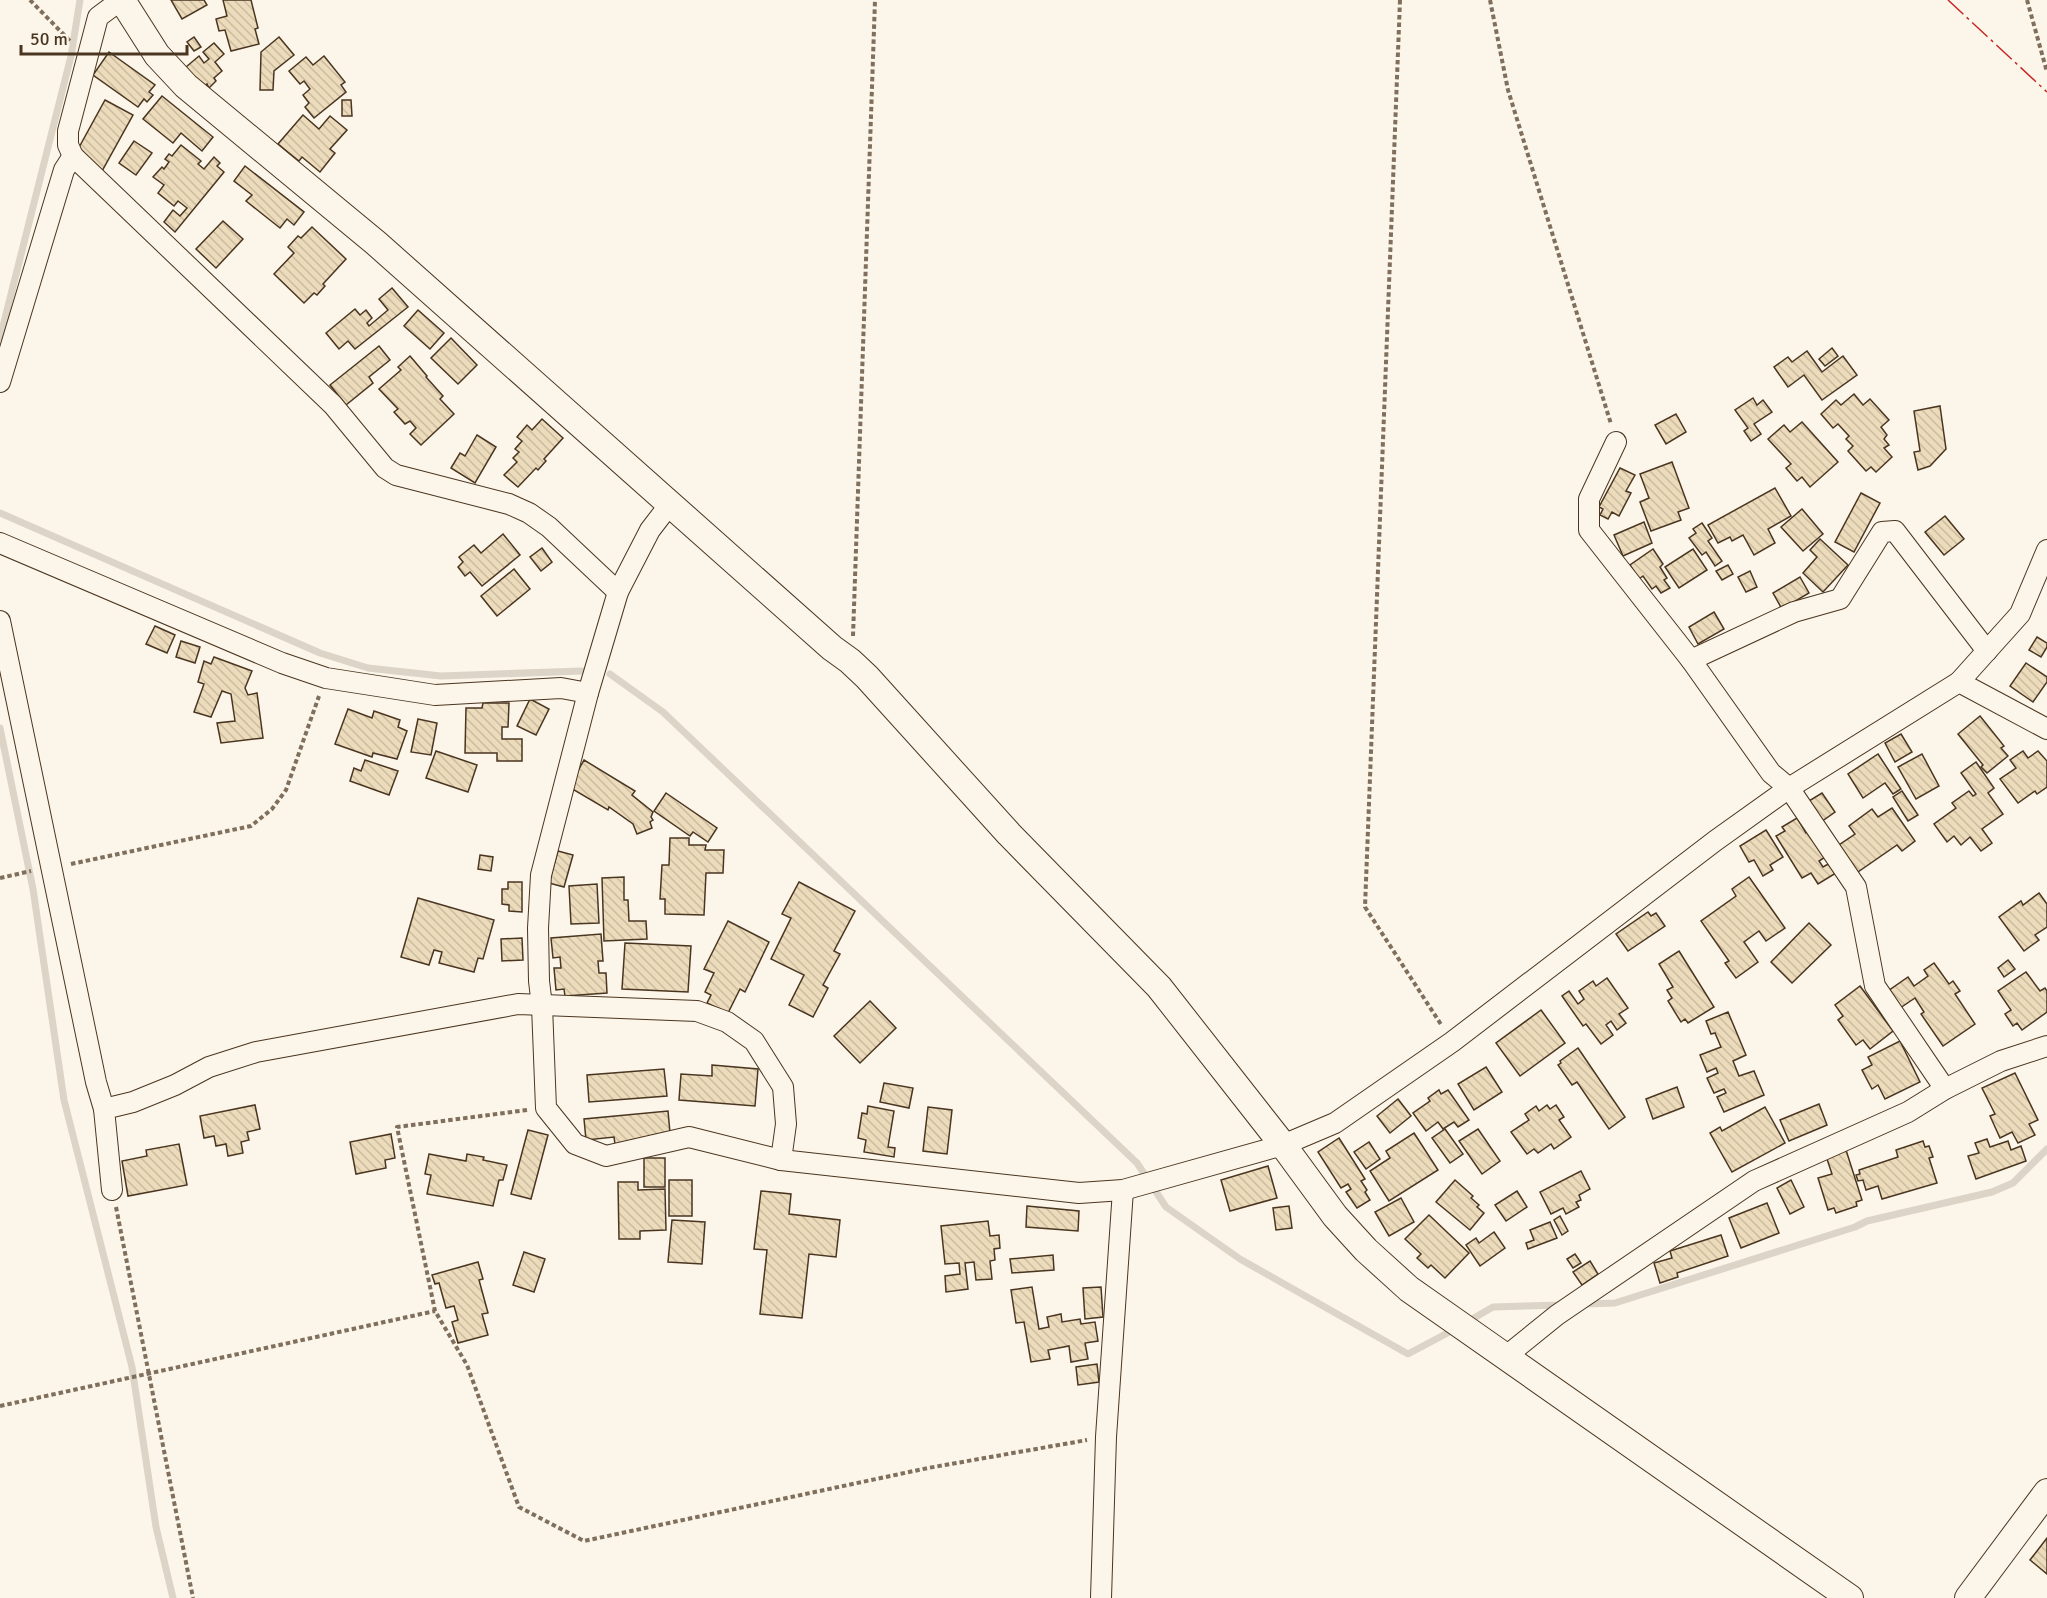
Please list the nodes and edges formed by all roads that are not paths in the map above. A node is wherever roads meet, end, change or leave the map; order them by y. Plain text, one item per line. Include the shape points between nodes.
1 (122, 0) edge
2 (73, 156) junction
3 (0, 382) edge
4 (1616, 442) road end
5 (670, 504) junction
6 (0, 543) edge
7 (2047, 550) edge
8 (618, 592) junction
9 (0, 621) edge
10 (1987, 651) junction
11 (1690, 660) junction
12 (1959, 682) junction
13 (588, 693) junction
14 (2047, 729) edge
15 (1789, 788) junction
16 (542, 1006) junction
17 (2047, 1046) edge
18 (1945, 1089) junction
19 (104, 1108) junction
20 (1283, 1145) junction
21 (781, 1160) junction
22 (112, 1190) road end
23 (1122, 1190) junction
24 (1505, 1357) junction
25 (2047, 1492) edge
26 (1101, 1598) edge
27 (1850, 1598) edge
28 (1968, 1598) edge

1 - 2 street via 98,17 68,131
1 - 5 street via 157,55 186,86 376,243
2 - 3 street via 64,170
2 - 8 street via 333,405 385,468 396,475 509,504 529,513
4 - 11 street via 1588,499 1589,530
5 - 8 street via 651,530
5 - 20 street via 875,686 1009,834 1159,987
6 - 13 street via 326,678 435,694 561,688
7 - 10 street via 2020,614
8 - 13 street
9 - 19 street
10 - 11 street via 1895,531 1882,532 1840,599 1794,612
10 - 12 street
11 - 15 street via 1771,773
12 - 14 street
12 - 15 street
13 - 16 street via 541,875 538,928
15 - 18 street via 1856,887 1875,986
15 - 20 street via 1452,1042 1335,1123
16 - 19 street via 518,1004 256,1052 209,1067 175,1086 133,1102
16 - 21 street via 697,1011 728,1022 754,1041 783,1087 786,1124
16 - 21 street via 546,1108 575,1144 606,1156 689,1137
17 - 18 street via 2001,1061
18 - 24 street via 1908,1112 1754,1181 1557,1315
19 - 22 street
20 - 23 street
20 - 24 street via 1335,1216 1366,1250 1409,1289
21 - 23 street via 1079,1193
23 - 26 street via 1106,1437
24 - 27 street
25 - 28 street

